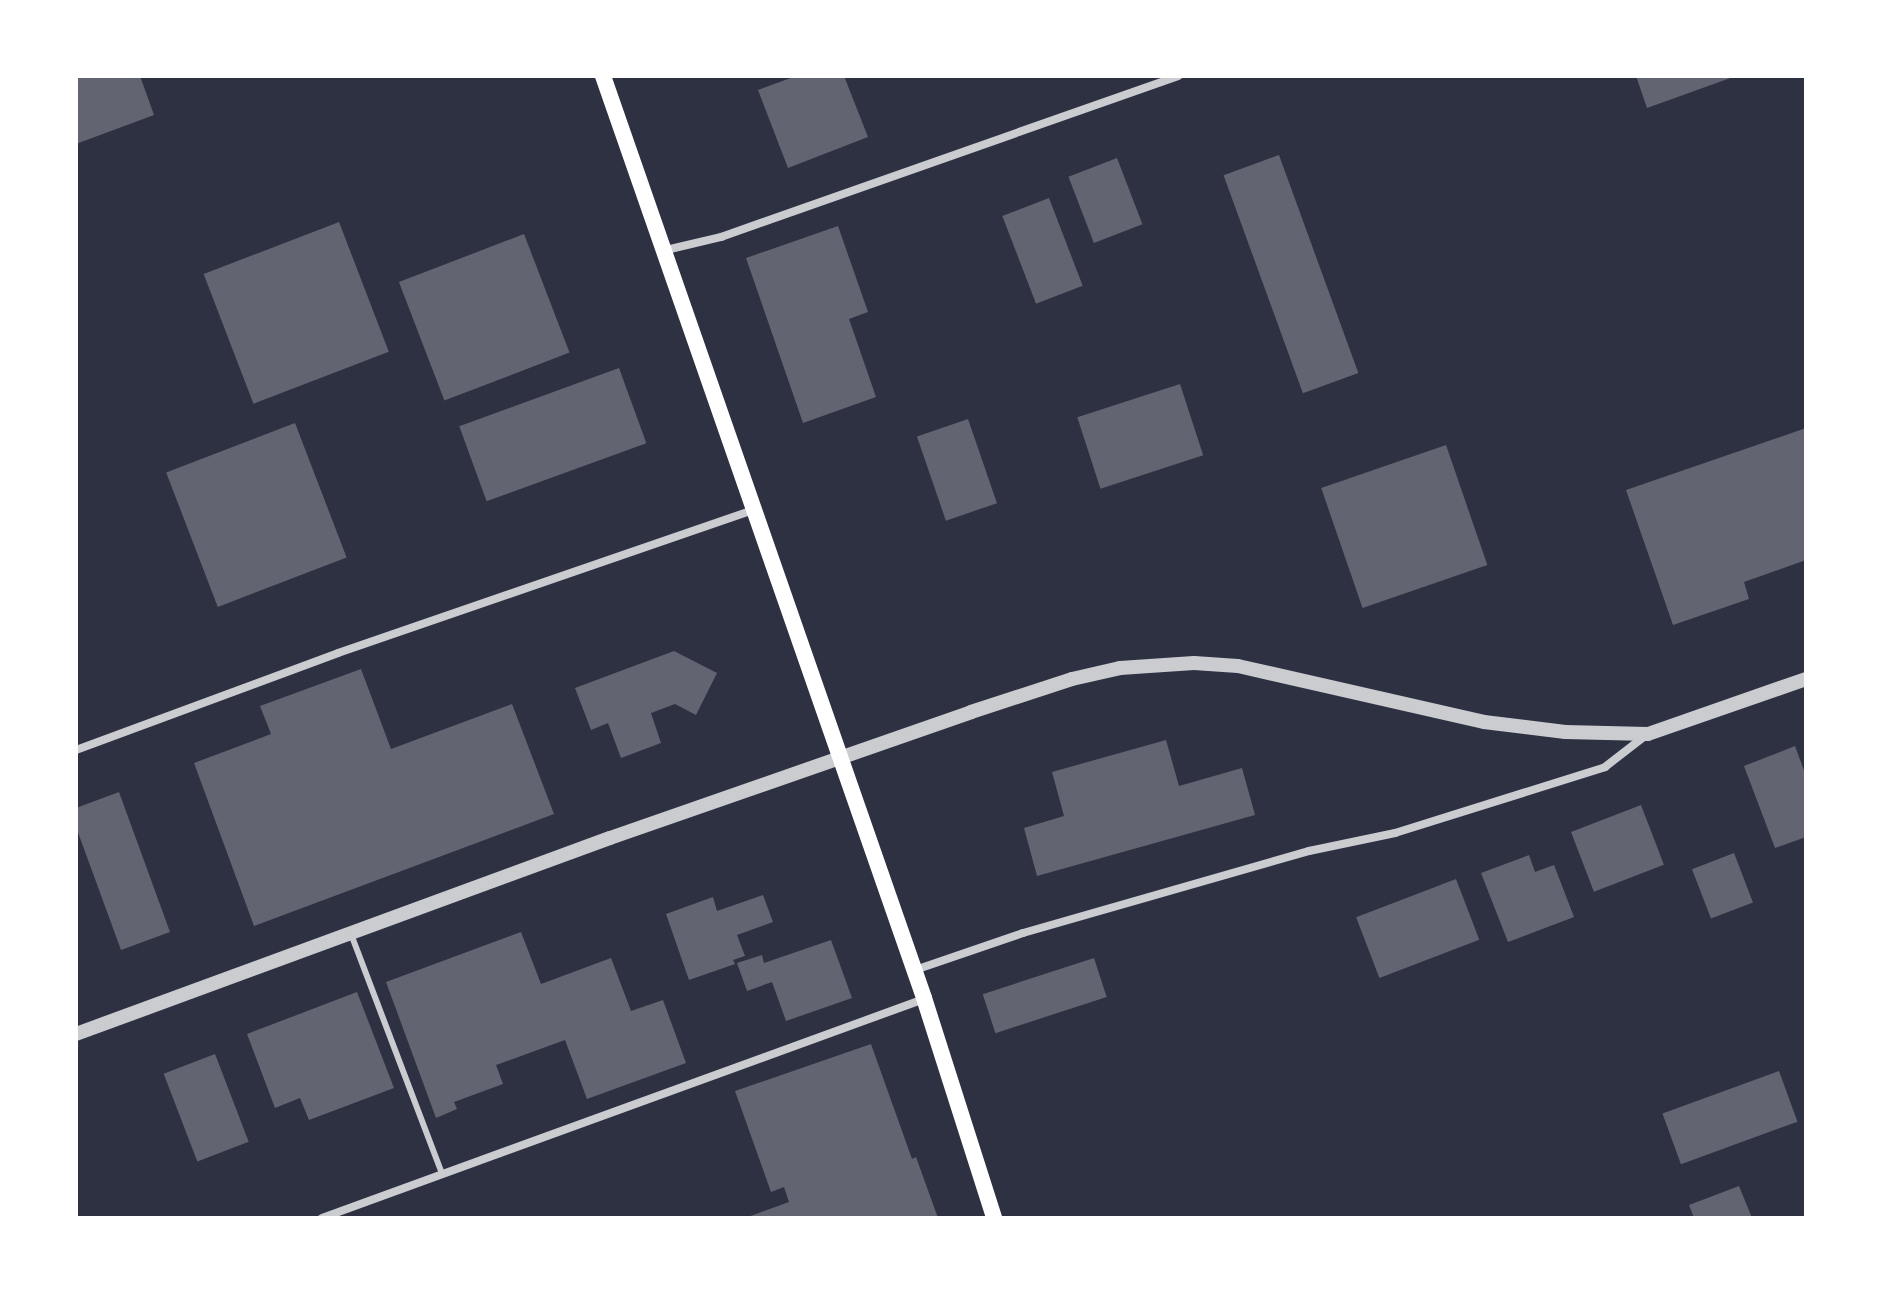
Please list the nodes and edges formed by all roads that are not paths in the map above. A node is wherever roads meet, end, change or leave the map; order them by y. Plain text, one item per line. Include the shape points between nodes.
1 (603, 76) edge
2 (1179, 76) edge
3 (666, 250) junction
4 (755, 510) junction
5 (1806, 679) edge
6 (1648, 734) junction
7 (76, 750) edge
8 (840, 759) junction
9 (351, 934) junction
10 (914, 970) junction
11 (924, 998) junction
12 (76, 1034) edge
13 (442, 1174) junction
14 (322, 1218) edge
15 (994, 1218) edge

1 - 3 main road
2 - 3 street via 721,237
3 - 4 main road
4 - 7 street via 338,653
4 - 8 main road
5 - 6 street
6 - 8 street via 1565,732 1484,722 1266,671 1194,663 1120,668 1072,679
6 - 10 street via 1605,767 1395,833 1309,851 1023,933
8 - 9 street
8 - 10 main road
9 - 12 street
9 - 13 lane
10 - 11 main road
11 - 13 street
11 - 15 main road
13 - 14 street

